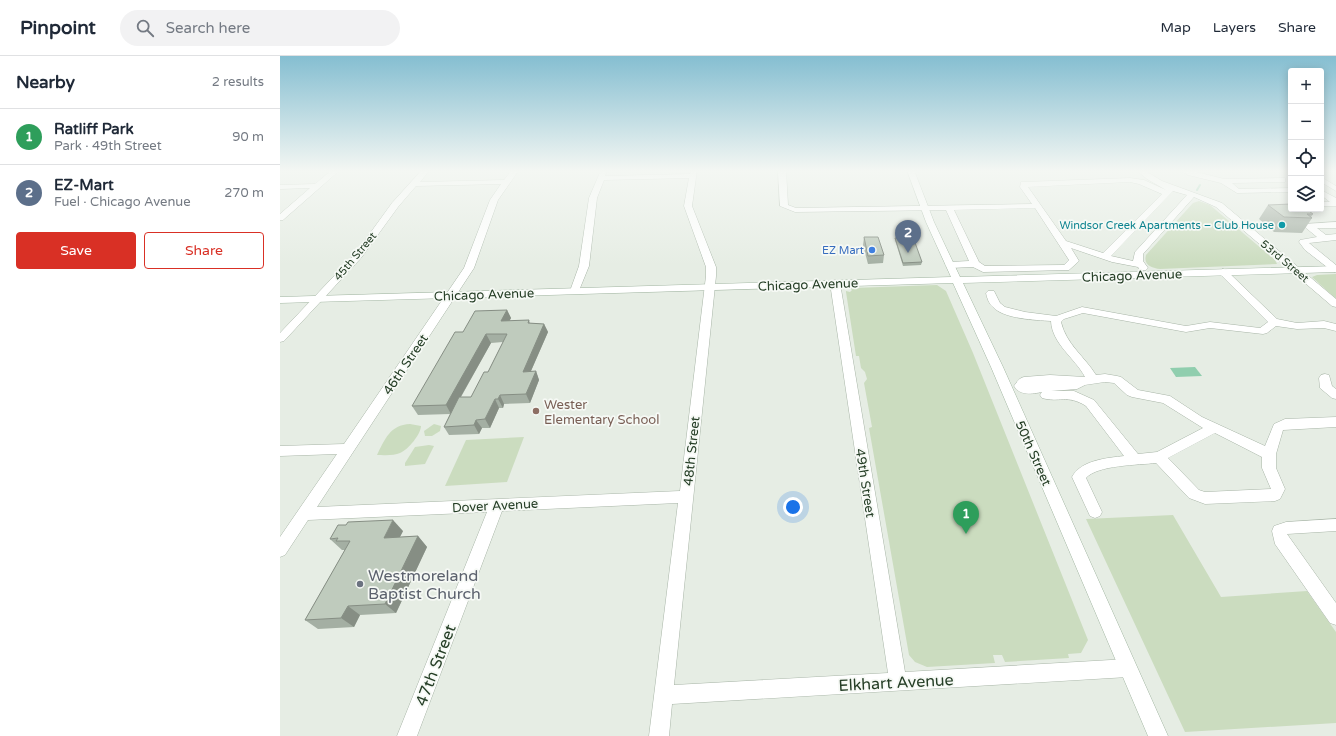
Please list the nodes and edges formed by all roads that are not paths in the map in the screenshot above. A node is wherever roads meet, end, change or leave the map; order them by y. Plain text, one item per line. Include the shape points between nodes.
1 (298, 202) edge
2 (397, 202) edge
3 (493, 202) edge
4 (592, 202) edge
5 (689, 202) edge
6 (784, 202) edge
7 (922, 202) edge
8 (1034, 202) edge
9 (1158, 202) edge
10 (1186, 202) edge
11 (1211, 202) edge
12 (1336, 203) edge
13 (1324, 204) edge
14 (1037, 206) junction
15 (924, 208) junction
16 (949, 208) junction
17 (280, 218) edge
18 (1336, 225) edge
19 (1323, 237) junction
20 (1336, 237) edge
21 (1063, 243) junction
22 (1105, 256) junction
23 (975, 264) junction
24 (950, 265) junction
25 (1140, 265) junction
26 (1336, 266) edge
27 (1295, 270) junction
28 (1223, 272) junction
29 (1148, 274) junction
30 (956, 280) junction
31 (835, 283) junction
32 (709, 287) junction
33 (575, 291) junction
34 (991, 294) dead end
35 (451, 295) junction
36 (318, 299) junction
37 (280, 300) edge
38 (1336, 304) edge
39 (1058, 319) junction
40 (1274, 322) junction
41 (1336, 328) edge
42 (280, 339) edge
43 (1326, 378) dead end
44 (1046, 395) dead end
45 (1336, 395) edge
46 (1336, 422) edge
47 (1214, 428) junction
48 (348, 449) junction
49 (280, 451) edge
50 (1269, 454) junction
51 (1159, 457) junction
52 (1135, 460) junction
53 (686, 497) junction
54 (498, 505) junction
55 (1096, 512) dead end
56 (304, 514) junction
57 (1336, 525) edge
58 (280, 550) edge
59 (1336, 617) edge
60 (1128, 668) junction
61 (898, 682) junction
62 (664, 695) junction
63 (407, 736) edge
64 (659, 736) edge
65 (1158, 736) edge

1 - 17 street
2 - 36 street, 45th Street via 358,256
3 - 35 street, 46th Street via 469,268
4 - 33 street via 584,266
5 - 32 street, 48th Street via 711,267
6 - 15 street via 784,206 791,209 809,210
7 - 15 street, 50th Street
8 - 14 street
9 - 22 street
10 - 25 street via 1138,254
11 - 27 street, 53rd Street
12 - 13 street
14 - 16 street
14 - 21 street
15 - 16 street
15 - 24 street, 50th Street
16 - 23 street
18 - 19 street via 1309,226
19 - 20 street
19 - 26 street via 1303,242
21 - 22 street
21 - 23 street via 1074,261 1066,268 983,269
22 - 25 street
23 - 24 street
24 - 30 street, 50th Street
25 - 29 street
26 - 27 street, Chicago Avenue
27 - 28 street, Chicago Avenue
27 - 38 street, 53rd Street
28 - 29 street, Chicago Avenue
28 - 40 street
29 - 30 street, Chicago Avenue
30 - 31 street, Chicago Avenue
30 - 60 street, 50th Street via 997,367
31 - 32 street, Chicago Avenue
31 - 61 street, 49th Street
32 - 33 street, Chicago Avenue
32 - 53 street, 48th Street
33 - 35 street, Chicago Avenue
34 - 39 street via 996,305 1003,309
35 - 36 street, Chicago Avenue
35 - 48 street, 46th Street
36 - 37 street, Chicago Avenue
36 - 42 street, 45th Street
39 - 40 street via 1069,312 1082,310 1186,328 1210,325 1263,330
39 - 47 street via 1058,331 1065,344 1083,364 1088,380 1116,380 1136,394 1166,399
40 - 41 street via 1292,326 1318,323
43 - 45 street via 1326,388
44 - 52 street via 1070,394 1090,402
46 - 50 street via 1285,424 1278,427
47 - 50 street
47 - 51 street
48 - 49 street
48 - 56 street, 46th Street
50 - 51 street via 1269,468 1278,489 1276,495 1205,498 1194,494
51 - 52 street
52 - 55 street via 1084,470 1079,477
53 - 54 street, Dover Avenue
53 - 62 street, 48th Street
54 - 56 street, Dover Avenue
54 - 63 street, 47th Street
56 - 58 street, 46th Street
57 - 59 street via 1286,528 1279,531 1280,539
60 - 61 street, Elkhart Avenue
60 - 65 street, 50th Street
61 - 62 street, Elkhart Avenue
62 - 64 street, 48th Street

